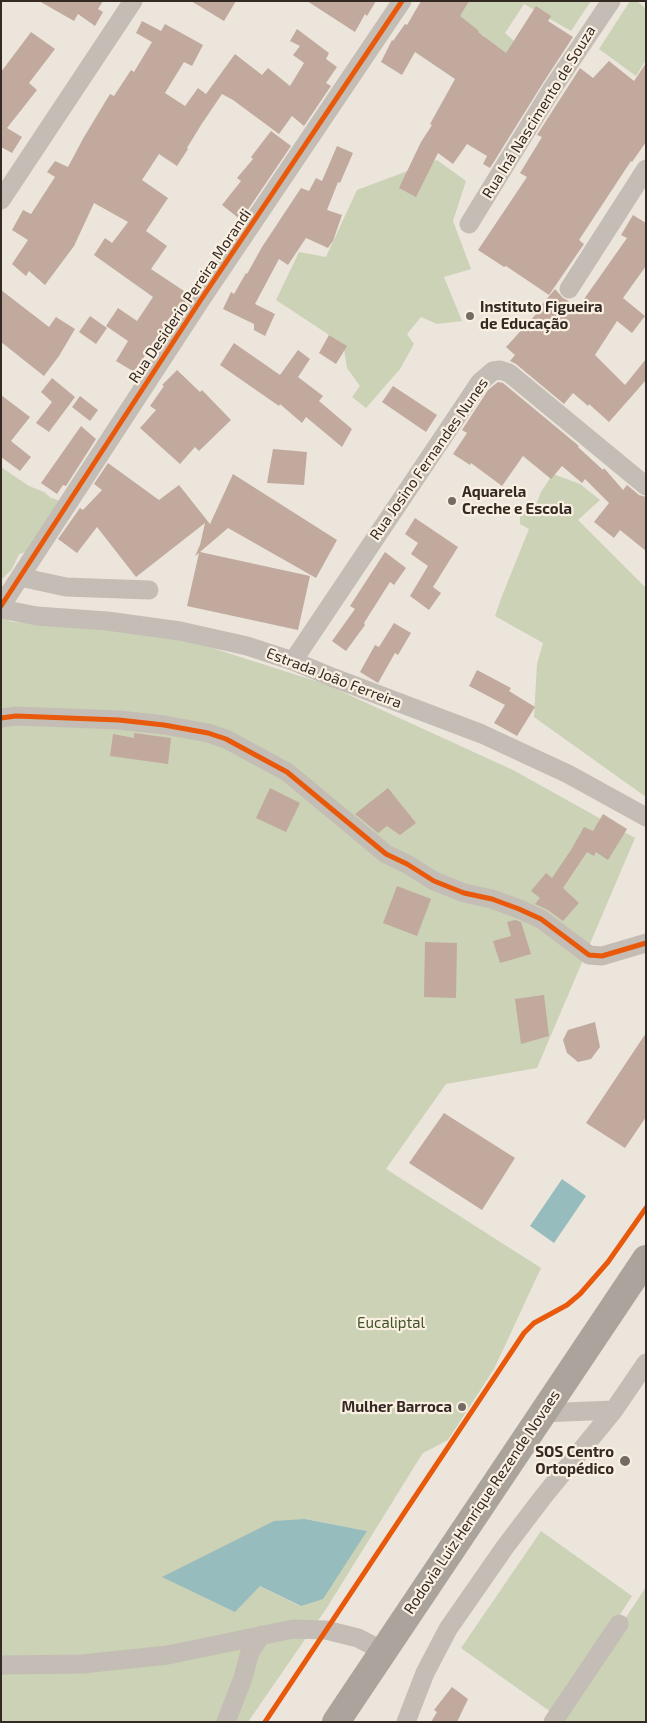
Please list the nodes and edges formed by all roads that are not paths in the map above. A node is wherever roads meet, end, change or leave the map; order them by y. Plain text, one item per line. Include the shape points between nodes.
1 (133, 1) edge
2 (402, 1) edge
3 (610, 1) edge
4 (646, 169) edge
5 (641, 190) edge
6 (1, 200) edge
7 (469, 224) dead end
8 (568, 289) dead end
9 (646, 486) edge
10 (20, 577) junction
11 (149, 590) dead end
12 (1, 607) edge
13 (293, 661) junction
14 (1, 718) edge
15 (646, 818) edge
16 (646, 943) edge
17 (646, 1259) edge
18 (646, 1363) edge
19 (614, 1410) junction
20 (541, 1413) junction
21 (619, 1624) dead end
22 (262, 1635) junction
23 (383, 1651) junction
24 (1, 1665) edge
25 (226, 1722) edge
26 (336, 1722) edge
27 (406, 1722) edge
28 (553, 1722) edge

1 - 6 street
2 - 10 street, Rua Desiderio Pereira Morandi via 200,301
3 - 7 street, Rua Iná Nascimento de Souza
4 - 5 street
5 - 8 street
9 - 13 street, Rua Josino Fernandes Nunes via 509,373 493,371 480,382
10 - 11 street via 66,586
10 - 12 street, Rua Desiderio Pereira Morandi
12 - 13 street, Estrada João Ferreira via 37,616 180,631 247,646
13 - 15 street, Estrada João Ferreira via 482,734 568,774
14 - 16 street via 119,720 173,726 226,739 287,772 386,854 434,881 519,908 541,919 589,955 602,956
17 - 20 highway, Rodovia Luiz Henrique Rezende Novaes
18 - 19 street
19 - 20 street
19 - 27 street via 543,1497 448,1628 425,1673
20 - 23 highway, Rodovia Luiz Henrique Rezende Novaes
21 - 28 street
22 - 23 street via 293,1629 326,1630 358,1638
22 - 24 street via 168,1655 82,1664
22 - 25 street via 250,1652
23 - 26 highway, Rodovia Luiz Henrique Rezende Novaes

